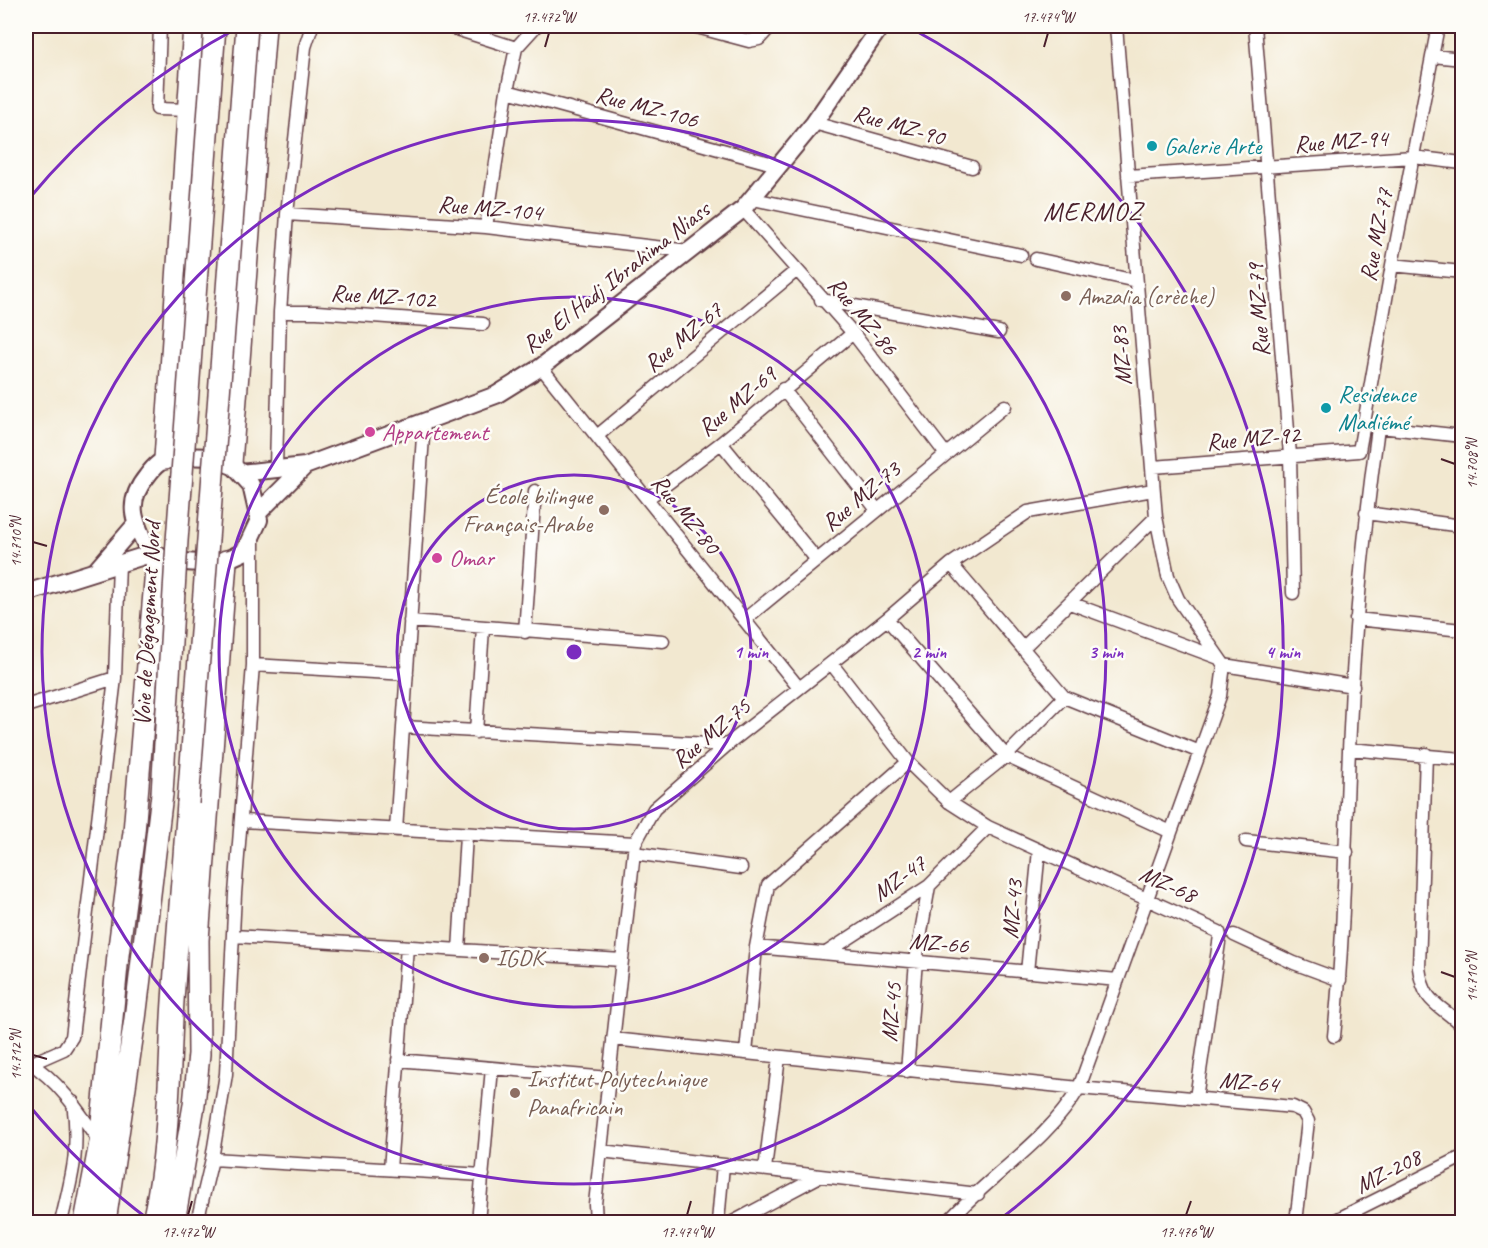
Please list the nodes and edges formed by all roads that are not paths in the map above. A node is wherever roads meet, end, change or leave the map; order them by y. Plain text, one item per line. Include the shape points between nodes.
1 (160, 26) edge
2 (194, 26) edge
3 (215, 26) edge
4 (247, 26) edge
5 (265, 26) edge
6 (312, 26) edge
7 (447, 26) edge
8 (536, 26) edge
9 (693, 26) edge
10 (771, 26) edge
11 (880, 26) edge
12 (1116, 26) edge
13 (1255, 26) edge
14 (1438, 26) edge
15 (516, 48) junction
16 (1433, 56) junction
17 (1462, 59) edge
18 (507, 90) junction
19 (189, 110) junction
20 (814, 123) junction
21 (1413, 157) junction
22 (1462, 163) edge
23 (777, 165) junction
24 (972, 167) dead end
25 (1268, 167) junction
26 (1128, 176) junction
27 (748, 204) junction
28 (287, 214) junction
29 (486, 227) junction
30 (689, 251) junction
31 (1021, 255) dead end
32 (1036, 259) dead end
33 (1392, 265) junction
34 (797, 270) junction
35 (1462, 272) edge
36 (1136, 281) junction
37 (821, 300) junction
38 (280, 312) junction
39 (483, 324) dead end
40 (999, 332) dead end
41 (853, 333) junction
42 (541, 367) junction
43 (783, 389) junction
44 (1005, 406) dead end
45 (424, 422) junction
46 (1364, 425) junction
47 (1378, 428) junction
48 (597, 436) junction
49 (1462, 436) edge
50 (721, 443) junction
51 (1357, 452) joint
52 (945, 453) junction
53 (1290, 454) junction
54 (165, 459) junction
55 (304, 465) junction
56 (276, 467) junction
57 (1153, 467) junction
58 (235, 468) junction
59 (535, 490) dead end
60 (1153, 490) junction
61 (647, 499) junction
62 (877, 510) junction
63 (258, 513) junction
64 (1366, 513) junction
65 (1156, 517) junction
66 (136, 524) junction
67 (1462, 526) edge
68 (253, 532) junction
69 (154, 555) junction
70 (817, 560) junction
71 (225, 561) junction
72 (119, 562) junction
73 (951, 564) junction
74 (98, 568) junction
75 (26, 593) edge
76 (1293, 593) dead end
77 (1070, 603) junction
78 (886, 619) junction
79 (744, 620) junction
80 (1356, 620) junction
81 (410, 621) junction
82 (483, 628) junction
83 (1462, 630) edge
84 (525, 632) junction
85 (663, 641) dead end
86 (1024, 647) junction
87 (1221, 662) junction
88 (831, 663) junction
89 (253, 665) junction
90 (407, 674) junction
91 (115, 678) junction
92 (1353, 686) junction
93 (799, 688) junction
94 (1064, 697) junction
95 (26, 706) edge
96 (403, 727) junction
97 (476, 732) junction
98 (727, 745) junction
99 (1349, 749) junction
100 (1200, 752) junction
101 (1426, 754) junction
102 (1006, 756) junction
103 (1462, 759) edge
104 (908, 762) junction
105 (949, 802) junction
106 (243, 821) junction
107 (988, 827) junction
108 (396, 830) junction
109 (1171, 832) junction
110 (465, 835) junction
111 (1246, 841) dead end
112 (635, 848) junction
113 (1039, 850) junction
114 (1347, 852) junction
115 (741, 868) dead end
116 (929, 886) junction
117 (1148, 898) junction
118 (125, 900) junction
119 (1234, 935) dead end
120 (234, 936) junction
121 (407, 947) junction
122 (756, 947) junction
123 (459, 950) junction
124 (826, 953) junction
125 (622, 960) junction
126 (916, 961) junction
127 (1027, 972) junction
128 (198, 979) junction
129 (1118, 980) junction
130 (1340, 980) junction
131 (135, 1019) junction
132 (1462, 1026) edge
133 (1334, 1036) dead end
134 (613, 1039) junction
135 (746, 1053) junction
136 (779, 1057) junction
137 (398, 1060) junction
138 (28, 1062) edge
139 (492, 1068) junction
140 (907, 1071) junction
141 (609, 1078) junction
142 (1079, 1088) junction
143 (171, 1089) junction
144 (1196, 1098) junction
145 (72, 1102) junction
146 (100, 1143) junction
147 (601, 1151) junction
148 (1462, 1157) edge
149 (212, 1159) junction
150 (723, 1164) junction
151 (390, 1169) junction
152 (765, 1169) junction
153 (483, 1175) junction
154 (819, 1176) junction
155 (978, 1194) junction
156 (61, 1222) edge
157 (84, 1222) edge
158 (105, 1222) edge
159 (153, 1222) edge
160 (174, 1222) edge
161 (197, 1222) edge
162 (478, 1222) edge
163 (596, 1222) edge
164 (718, 1222) edge
165 (733, 1222) edge
166 (948, 1222) edge
167 (1296, 1222) edge
168 (1332, 1222) edge

1 - 19 street via 158,109
2 - 19 highway
3 - 131 highway, Voie de Dégagement Nord, bridge via 162,794
4 - 143 highway, bridge via 172,1018
5 - 58 highway
6 - 28 street via 305,47
7 - 15 street
8 - 15 street
9 - 10 street via 742,41 759,39
11 - 20 street, Rue El Hadj Ibrahima Niass
12 - 26 street, MZ-83
13 - 25 street, Rue MZ-79
14 - 16 street, Rue MZ-77
15 - 18 street
16 - 17 street
16 - 21 street, Rue MZ-77
18 - 23 street, Rue MZ-106
18 - 29 street
19 - 54 highway
20 - 23 street, Rue El Hadj Ibrahima Niass
20 - 24 street, Rue MZ-90
21 - 22 street, Rue MZ-94
21 - 25 street, Rue MZ-94
21 - 33 street, Rue MZ-77
23 - 27 street, Rue El Hadj Ibrahima Niass
25 - 26 street, Rue MZ-94
25 - 53 street, Rue MZ-79
26 - 36 street, MZ-83
27 - 30 street, Rue El Hadj Ibrahima Niass
27 - 31 street
27 - 34 street, Rue MZ-86
28 - 29 street, Rue MZ-104
28 - 38 street
29 - 30 street, Rue MZ-104
30 - 42 street, Rue El Hadj Ibrahima Niass
32 - 36 street
33 - 35 street
33 - 46 street, Rue MZ-77
34 - 37 street, Rue MZ-86
34 - 48 street, Rue MZ-67
36 - 57 street, MZ-83
37 - 40 street
37 - 41 street, Rue MZ-86
38 - 39 street, Rue MZ-102
38 - 56 street
41 - 43 street, Rue MZ-69
41 - 52 street, Rue MZ-86
42 - 45 street, Rue El Hadj Ibrahima Niass via 495,395
42 - 48 street, Rue MZ-80
43 - 50 street, Rue MZ-69
43 - 62 street
44 - 52 street, Rue MZ-73
45 - 55 street, Rue El Hadj Ibrahima Niass
45 - 81 street
46 - 47 street
46 - 51 street, Rue MZ-77
47 - 49 street
47 - 64 street
48 - 61 street, Rue MZ-80
50 - 61 street, Rue MZ-69
50 - 70 street
51 - 53 street, Rue MZ-92
52 - 62 street, Rue MZ-73
53 - 57 street, Rue MZ-92
53 - 76 street, Rue MZ-79
54 - 58 street via 217,458
54 - 66 street via 138,486 132,502
55 - 56 street, Rue El Hadj Ibrahima Niass
55 - 63 street, Rue El Hadj Ibrahima Niass
56 - 58 street, Rue El Hadj Ibrahima Niass
57 - 60 street, MZ-83
58 - 63 street via 251,485
59 - 84 street
60 - 65 street, MZ-83
60 - 73 street, Rue MZ-75 via 1028,512
61 - 79 street, Rue MZ-80
62 - 70 street, Rue MZ-73
63 - 68 street
64 - 67 street
64 - 80 street
65 - 77 street
65 - 87 street, MZ-83 via 1168,576 1178,599
66 - 69 street
66 - 74 street
68 - 71 street via 244,552
68 - 89 street
69 - 71 street via 168,561
69 - 72 street
69 - 118 highway via 134,832
70 - 79 street, Rue MZ-73
71 - 128 highway
72 - 74 street
72 - 91 street
73 - 78 street, Rue MZ-75
73 - 86 street
74 - 75 street
77 - 86 street
77 - 87 street
78 - 88 street, Rue MZ-75
78 - 102 street
79 - 93 street, Rue MZ-80
80 - 83 street
80 - 92 street
81 - 82 street
81 - 90 street
82 - 84 street
82 - 97 street
84 - 85 street
86 - 94 street
87 - 92 street
87 - 100 street via 1220,696
88 - 93 street, Rue MZ-75
88 - 104 street, MZ-68
89 - 90 street
89 - 106 street
90 - 96 street
91 - 95 street
91 - 138 street via 72,1037 64,1049
92 - 99 street
93 - 98 street, Rue MZ-75
94 - 100 street
94 - 102 street
96 - 97 street
96 - 108 street
97 - 98 street
98 - 112 street, Rue MZ-75 via 654,809
99 - 101 street
99 - 114 street
100 - 109 street
101 - 103 street
101 - 132 street via 1419,968 1422,988 1434,1004
102 - 105 street
102 - 109 street
104 - 105 street, MZ-68
104 - 122 street via 768,885
105 - 107 street, MZ-68
106 - 108 street
106 - 120 street
107 - 113 street, MZ-68
107 - 116 street, MZ-47
108 - 110 street
109 - 117 street
110 - 112 street
110 - 123 street
111 - 114 street
112 - 115 street
112 - 125 street, Rue MZ-75
113 - 117 street, MZ-68
113 - 127 street, MZ-43
114 - 130 street
116 - 124 street, MZ-47
116 - 126 street, MZ-45
117 - 129 street
117 - 144 street, MZ-68 via 1216,929 1221,936
118 - 131 highway
118 - 146 highway
119 - 130 street
120 - 121 street
120 - 149 street via 226,1074
121 - 123 street
121 - 137 street
122 - 124 street, MZ-66
122 - 135 street
123 - 125 street
124 - 126 street, MZ-66
125 - 134 street, Rue MZ-75
126 - 127 street, MZ-66
126 - 140 street, MZ-45
127 - 129 street, MZ-66
128 - 143 highway
128 - 160 highway via 196,1085
129 - 142 street
130 - 133 street
131 - 158 highway, Voie de Dégagement Nord
134 - 135 street, MZ-64
134 - 141 street, Rue MZ-75
135 - 136 street, MZ-64
136 - 140 street, MZ-64
136 - 152 street
137 - 139 street
137 - 151 street
138 - 145 street via 54,1081
139 - 141 street
139 - 153 street
140 - 142 street, MZ-64
141 - 147 street, Rue MZ-75
142 - 144 street, MZ-64
142 - 155 street via 1050,1128
143 - 159 highway
144 - 167 street, MZ-64 via 1293,1107 1303,1112 1308,1121
145 - 146 street
145 - 156 street via 77,1129 76,1161
146 - 157 highway
147 - 150 street
147 - 163 street, Rue MZ-75
148 - 168 street, MZ-208
149 - 151 street
149 - 161 street
150 - 152 street
150 - 164 street
151 - 153 street
152 - 154 street
153 - 162 street
154 - 155 street
154 - 165 street
155 - 166 street

